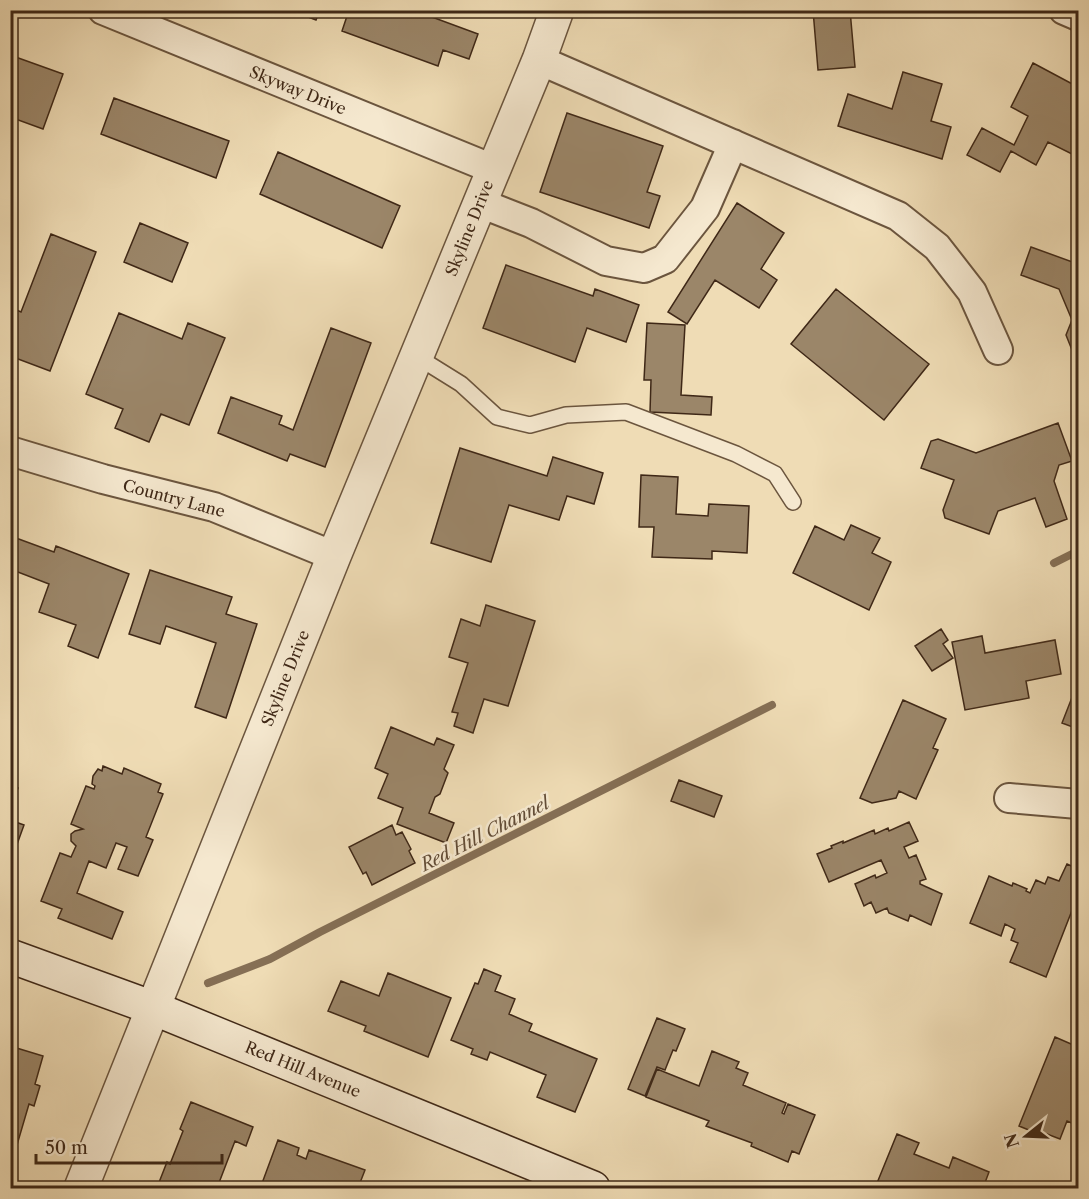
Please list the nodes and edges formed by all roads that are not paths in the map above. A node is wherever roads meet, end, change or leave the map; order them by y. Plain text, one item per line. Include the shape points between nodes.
1 (103, 10) edge
2 (557, 10) edge
3 (1064, 10) edge
4 (1078, 16) edge
5 (539, 60) junction
6 (733, 144) junction
7 (493, 169) junction
8 (480, 202) junction
9 (998, 350) dead end
10 (416, 356) junction
11 (10, 451) edge
12 (793, 502) dead end
13 (334, 556) junction
14 (1009, 798) dead end
15 (1078, 804) edge
16 (10, 956) edge
17 (153, 1008) junction
18 (81, 1188) edge
19 (593, 1188) edge

1 - 7 street, Skyway Drive
2 - 5 street, Skyline Drive
3 - 4 street
5 - 6 street
5 - 7 street, Skyline Drive
6 - 8 street via 705,208 665,259 644,268 606,261
6 - 9 street via 898,216 937,248 972,292
7 - 8 street, Skyline Drive
8 - 10 street, Skyline Drive
10 - 12 lane via 460,384 497,417 530,425 566,415 626,412 736,454 775,474
10 - 13 street, Skyline Drive
11 - 13 street, Country Lane via 214,507
13 - 17 street, Skyline Drive
14 - 15 street
16 - 17 street, Red Hill Avenue
17 - 18 street, Skyline Drive
17 - 19 street, Red Hill Avenue

